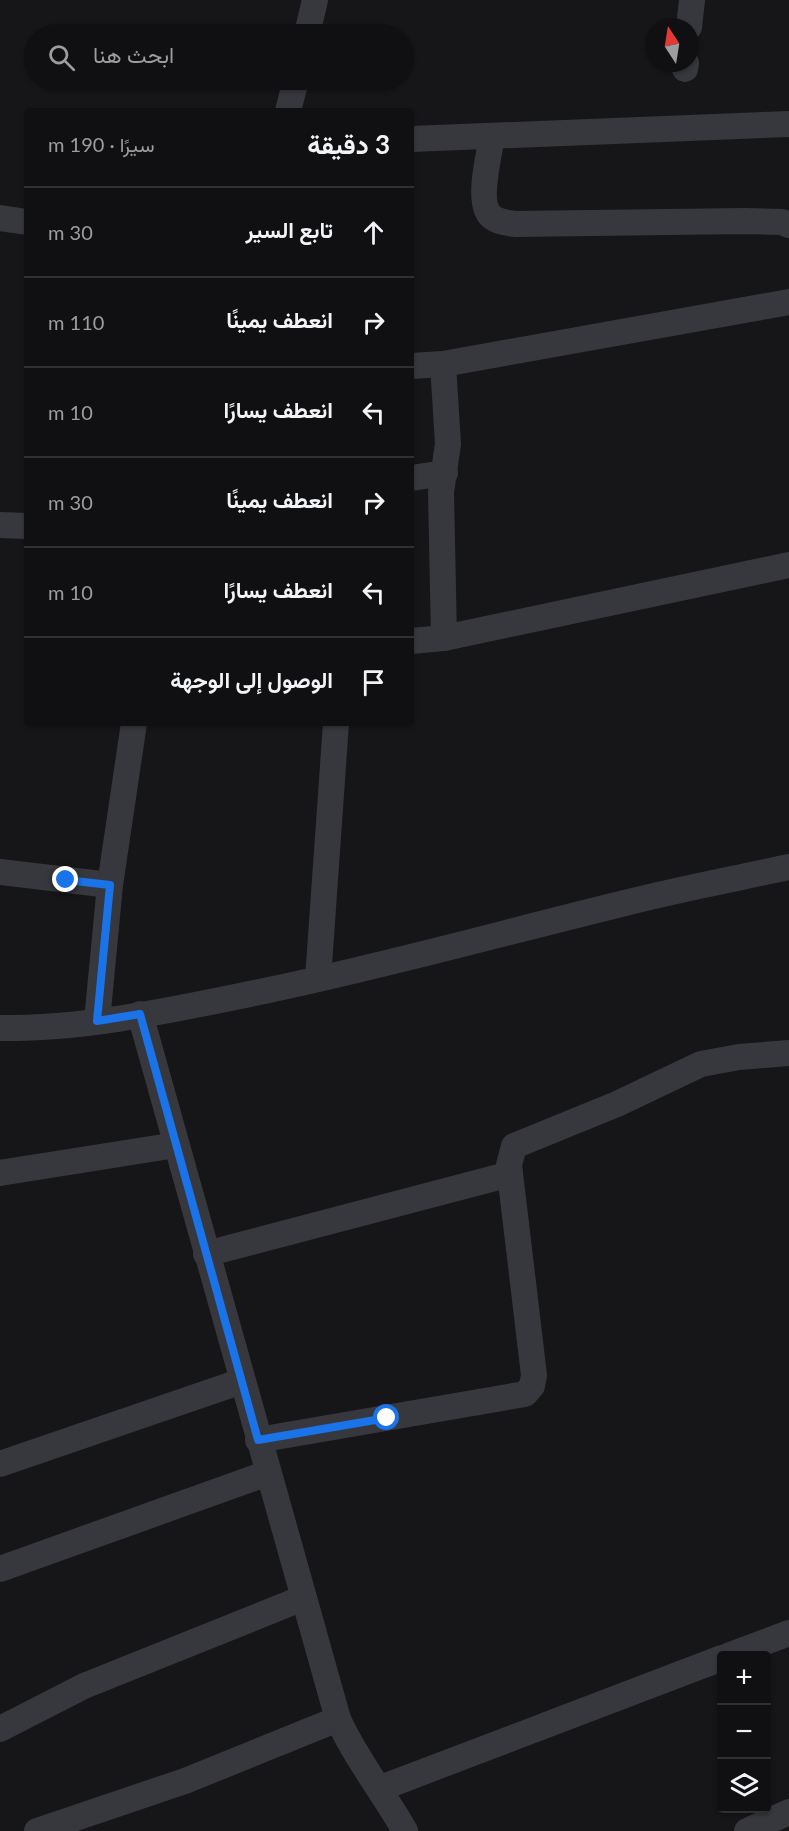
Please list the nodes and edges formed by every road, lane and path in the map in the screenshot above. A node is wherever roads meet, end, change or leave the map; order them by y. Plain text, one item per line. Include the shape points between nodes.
1 (315, 0) edge
2 (692, 0) edge
3 (690, 18) edge
4 (309, 24) edge
5 (293, 90) edge
6 (289, 108) edge
7 (789, 124) edge
8 (492, 136) junction
9 (414, 139) edge
10 (0, 218) edge
11 (24, 222) edge
12 (789, 225) edge
13 (789, 302) edge
14 (443, 364) junction
15 (414, 366) edge
16 (445, 473) junction
17 (414, 478) edge
18 (0, 525) edge
19 (24, 526) edge
20 (789, 565) edge
21 (444, 638) junction
22 (414, 641) edge
23 (134, 726) edge
24 (336, 726) edge
25 (789, 867) edge
26 (0, 872) edge
27 (110, 885) junction
28 (318, 979) junction
29 (140, 1014) junction
30 (97, 1021) junction
31 (0, 1028) edge
32 (789, 1053) edge
33 (176, 1145) junction
34 (0, 1173) edge
35 (510, 1174) junction
36 (206, 1254) junction
37 (242, 1381) junction
38 (258, 1440) junction
39 (0, 1464) edge
40 (268, 1473) junction
41 (0, 1569) edge
42 (303, 1598) junction
43 (789, 1633) edge
44 (741, 1651) edge
45 (717, 1660) edge
46 (338, 1719) junction
47 (0, 1729) edge
48 (381, 1788) junction
49 (789, 1812) edge
50 (37, 1831) edge
51 (405, 1831) edge
52 (747, 1831) edge

1 - 4 street
2 - 3 street
5 - 6 street
7 - 8 street
8 - 9 street
8 - 12 street via 484,191 486,208 491,217 501,222 745,221
10 - 11 street
13 - 14 street
14 - 15 street
14 - 16 street via 448,444
16 - 17 street
16 - 21 street via 441,492
18 - 19 street
20 - 21 street
21 - 22 street
23 - 27 street
24 - 28 street
25 - 28 street via 628,902
26 - 27 street
27 - 30 street
28 - 29 street
29 - 30 street
29 - 33 street
30 - 31 street
32 - 35 street via 701,1064 618,1104 514,1146
33 - 34 street
33 - 36 street
35 - 36 street
35 - 38 street via 534,1375 525,1394
36 - 37 street
37 - 38 street
37 - 39 street
38 - 40 street
40 - 41 street
40 - 42 street
42 - 46 street
42 - 47 street via 84,1686
43 - 44 street
45 - 48 street
46 - 48 street via 354,1754
46 - 50 street via 185,1781
48 - 51 street
49 - 52 street

